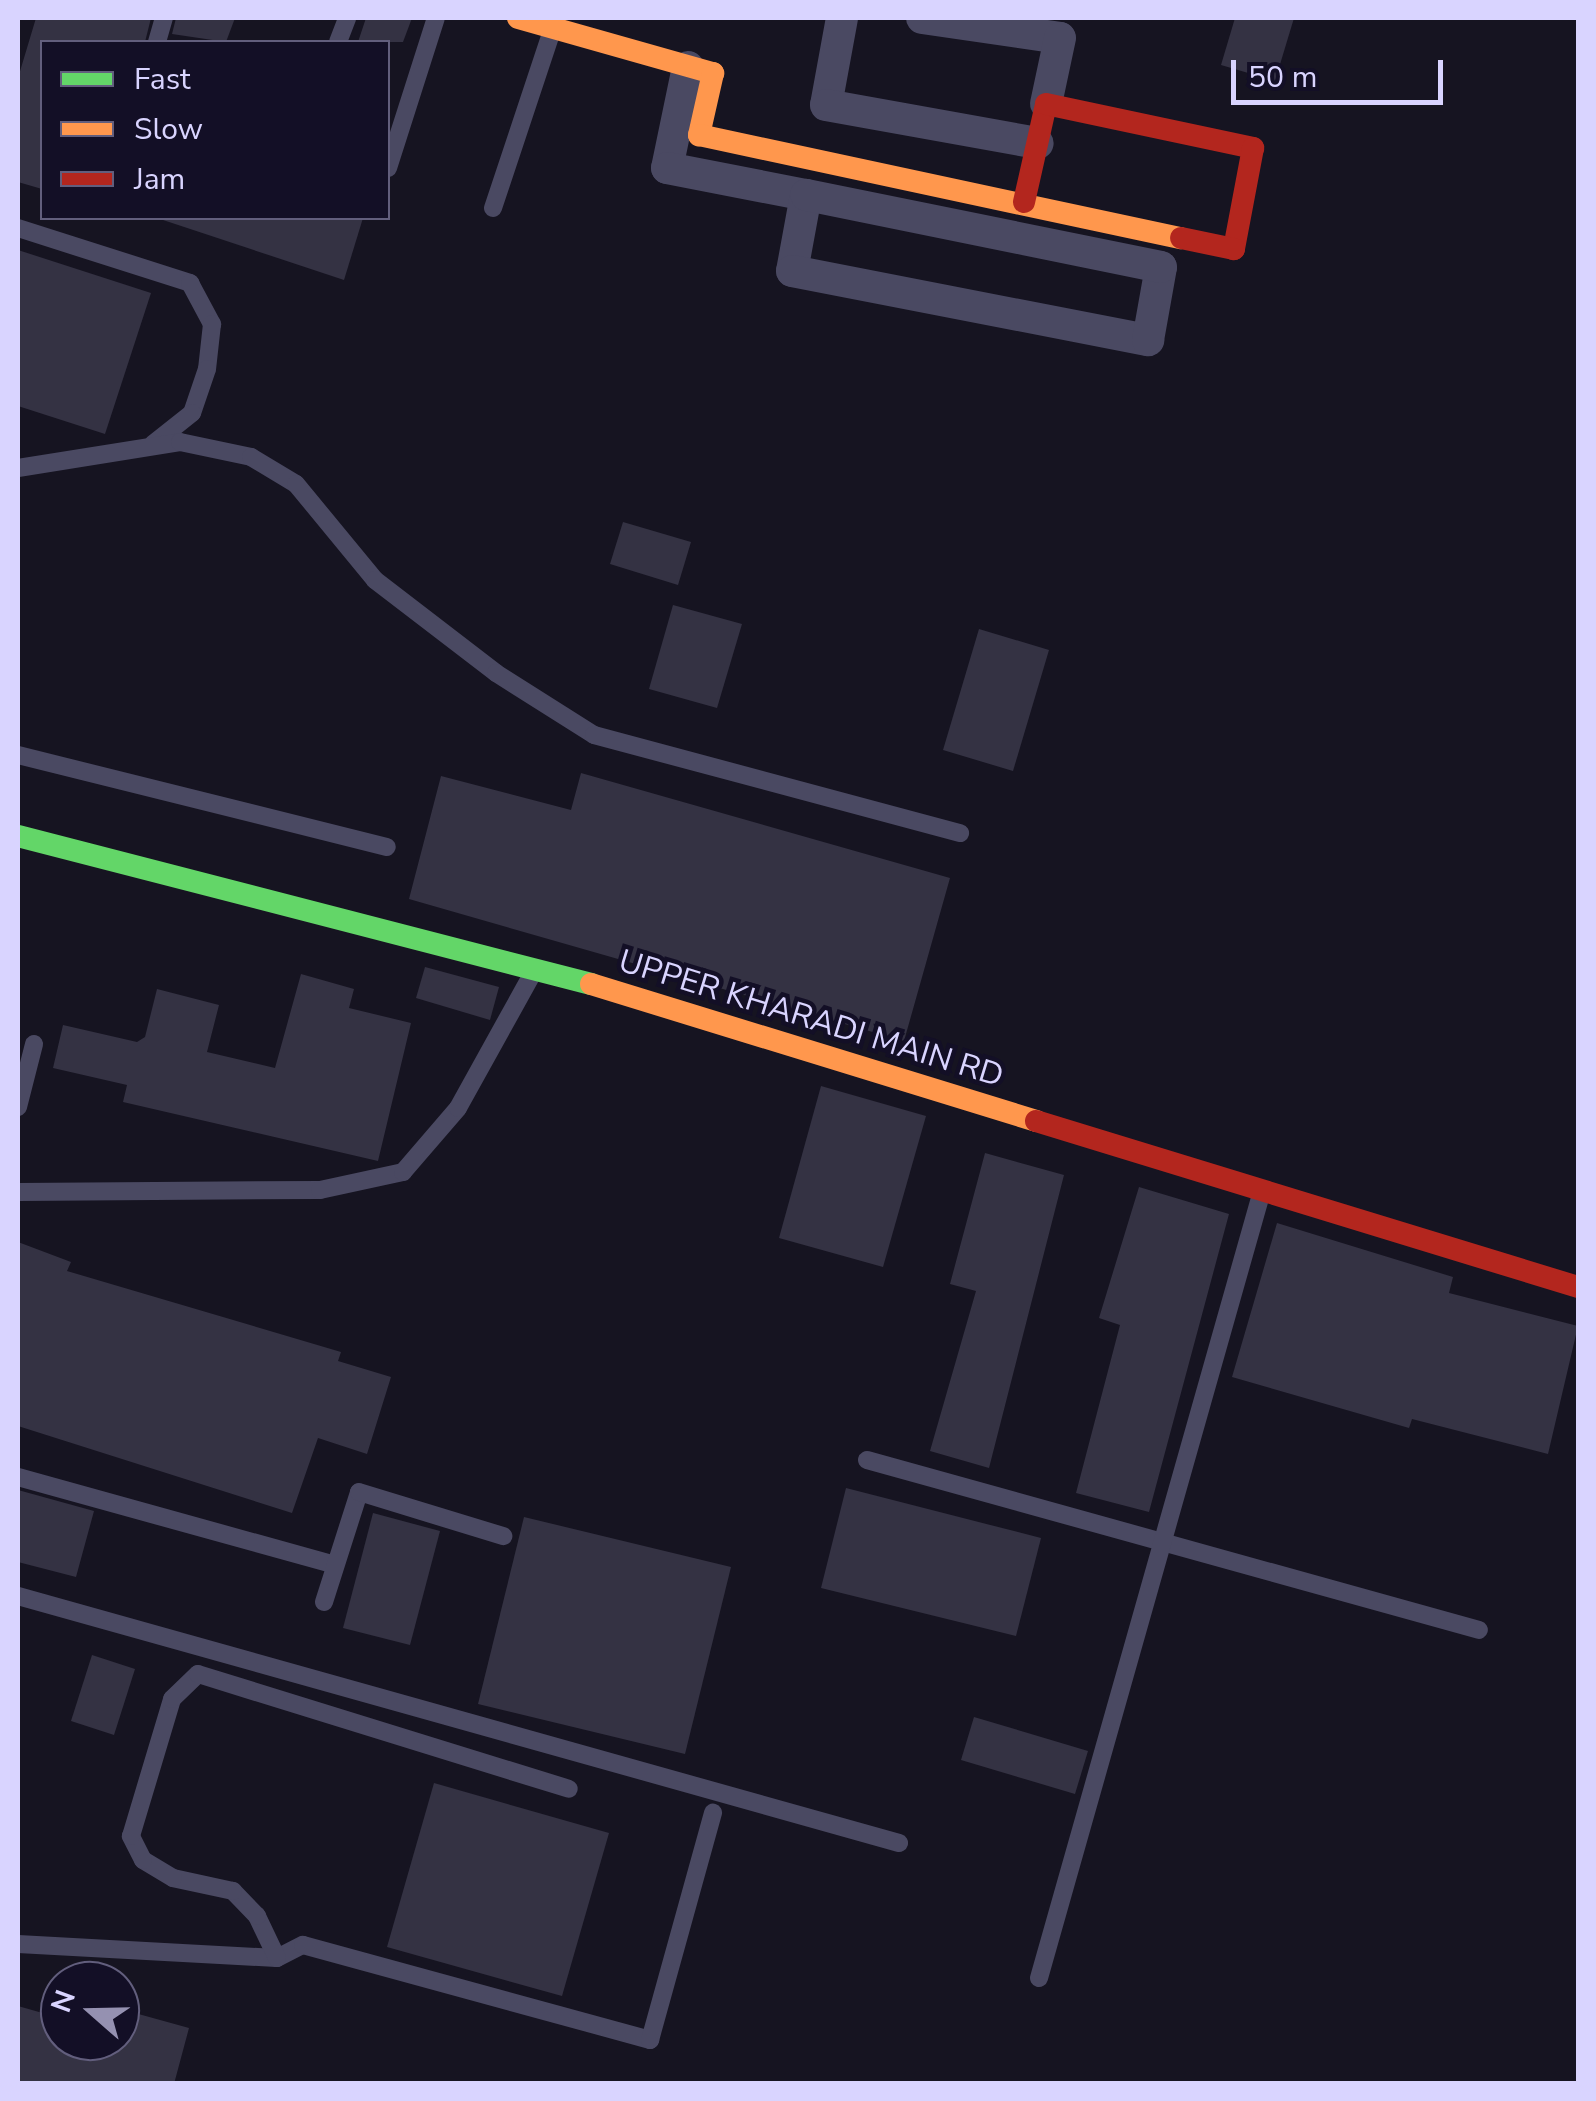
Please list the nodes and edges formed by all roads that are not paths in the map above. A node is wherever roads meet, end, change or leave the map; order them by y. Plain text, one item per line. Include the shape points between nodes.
1 (436, 18) edge
2 (518, 18) edge
3 (842, 18) edge
4 (922, 18) edge
5 (553, 28) junction
6 (688, 67) junction
7 (1046, 104) junction
8 (1038, 143) junction
9 (390, 162) edge
10 (806, 195) junction
11 (1024, 202) junction
12 (493, 208) dead end
13 (18, 228) edge
14 (152, 444) junction
15 (18, 468) edge
16 (18, 755) edge
17 (960, 833) dead end
18 (18, 836) edge
19 (387, 847) dead end
20 (536, 967) junction
21 (34, 1044) dead end
22 (18, 1108) edge
23 (1262, 1191) junction
24 (18, 1192) edge
25 (1578, 1287) edge
26 (867, 1460) dead end
27 (18, 1477) edge
28 (503, 1536) dead end
29 (1164, 1540) junction
30 (335, 1565) junction
31 (18, 1596) edge
32 (324, 1602) dead end
33 (1478, 1630) dead end
34 (569, 1789) dead end
35 (713, 1813) dead end
36 (900, 1843) dead end
37 (18, 1944) edge
38 (277, 1958) junction
39 (1039, 1978) dead end

1 - 9 lane
2 - 5 street
3 - 8 street via 826,105
4 - 7 street via 1060,38
5 - 6 street
5 - 12 lane
6 - 10 street via 667,168
6 - 11 street via 712,73 699,134
7 - 8 street
7 - 11 street via 1253,148 1234,249
8 - 11 street
10 - 10 street via 792,271 1148,340 1161,267
13 - 14 lane via 190,283 212,324 207,369 192,413
14 - 15 lane
14 - 17 lane via 252,457 296,484 375,580 496,674 594,736
16 - 19 lane
18 - 20 street, UPPER KHARADI MAIN RD
20 - 23 street, UPPER KHARADI MAIN RD
20 - 24 lane via 458,1108 403,1172 320,1190
21 - 22 lane
23 - 25 street, UPPER KHARADI MAIN RD
23 - 29 lane
26 - 29 lane
27 - 30 lane
28 - 30 lane via 359,1492
29 - 33 lane
29 - 39 lane
30 - 32 lane
31 - 36 lane
34 - 38 lane via 198,1674 172,1699 131,1836 143,1860 173,1878 233,1891 257,1916
35 - 38 lane via 650,2040 303,1945
37 - 38 lane

